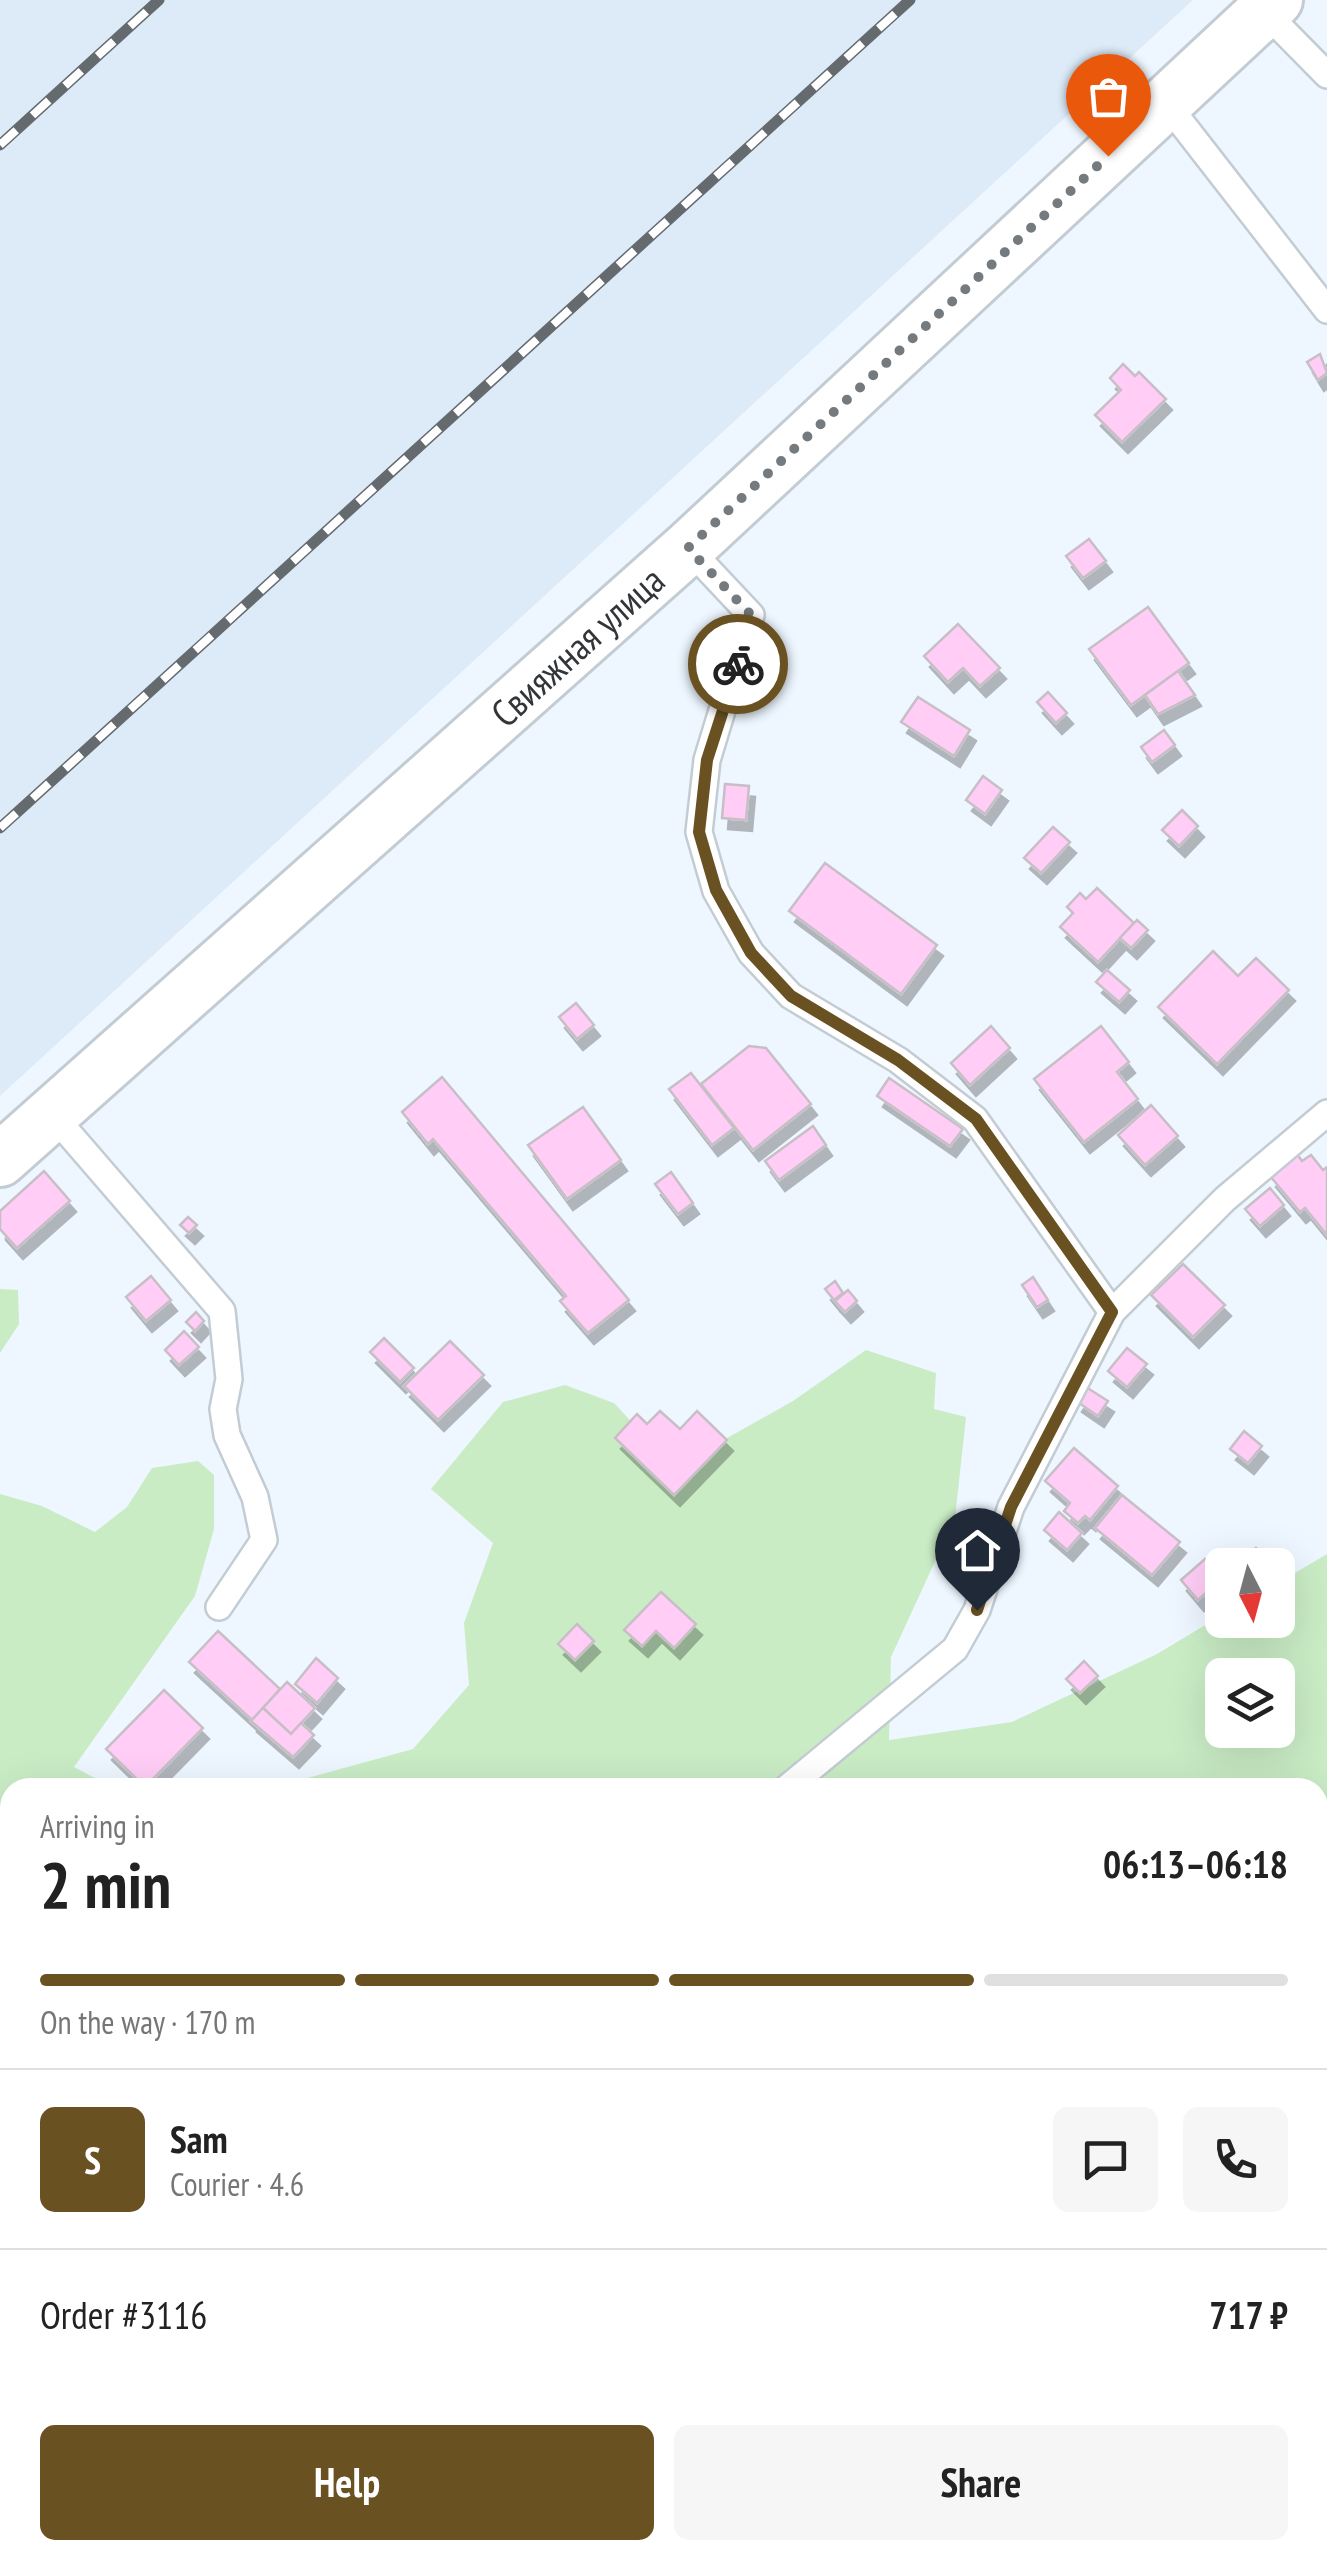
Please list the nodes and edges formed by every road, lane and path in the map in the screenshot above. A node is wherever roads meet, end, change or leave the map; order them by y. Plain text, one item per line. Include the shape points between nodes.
1 (1270, 6) edge
2 (1327, 75) edge
3 (1166, 103) junction
4 (1327, 310) edge
5 (688, 548) junction
6 (1327, 1113) edge
7 (52, 1114) junction
8 (0, 1160) edge
9 (1112, 1312) junction
10 (219, 1607) dead end
11 (799, 1778) edge

1 - 2 lane
1 - 3 street, Свияжная улица
3 - 4 lane
3 - 5 street, Свияжная улица
5 - 7 street, Свияжная улица
5 - 9 lane via 751,615 707,760 699,832 716,890 751,953 791,996 898,1060 976,1119
6 - 9 lane via 1225,1199
7 - 8 street, Свияжная улица
7 - 10 lane via 222,1311 227,1435 255,1497 264,1540
9 - 11 lane via 1011,1507 977,1610 955,1649

